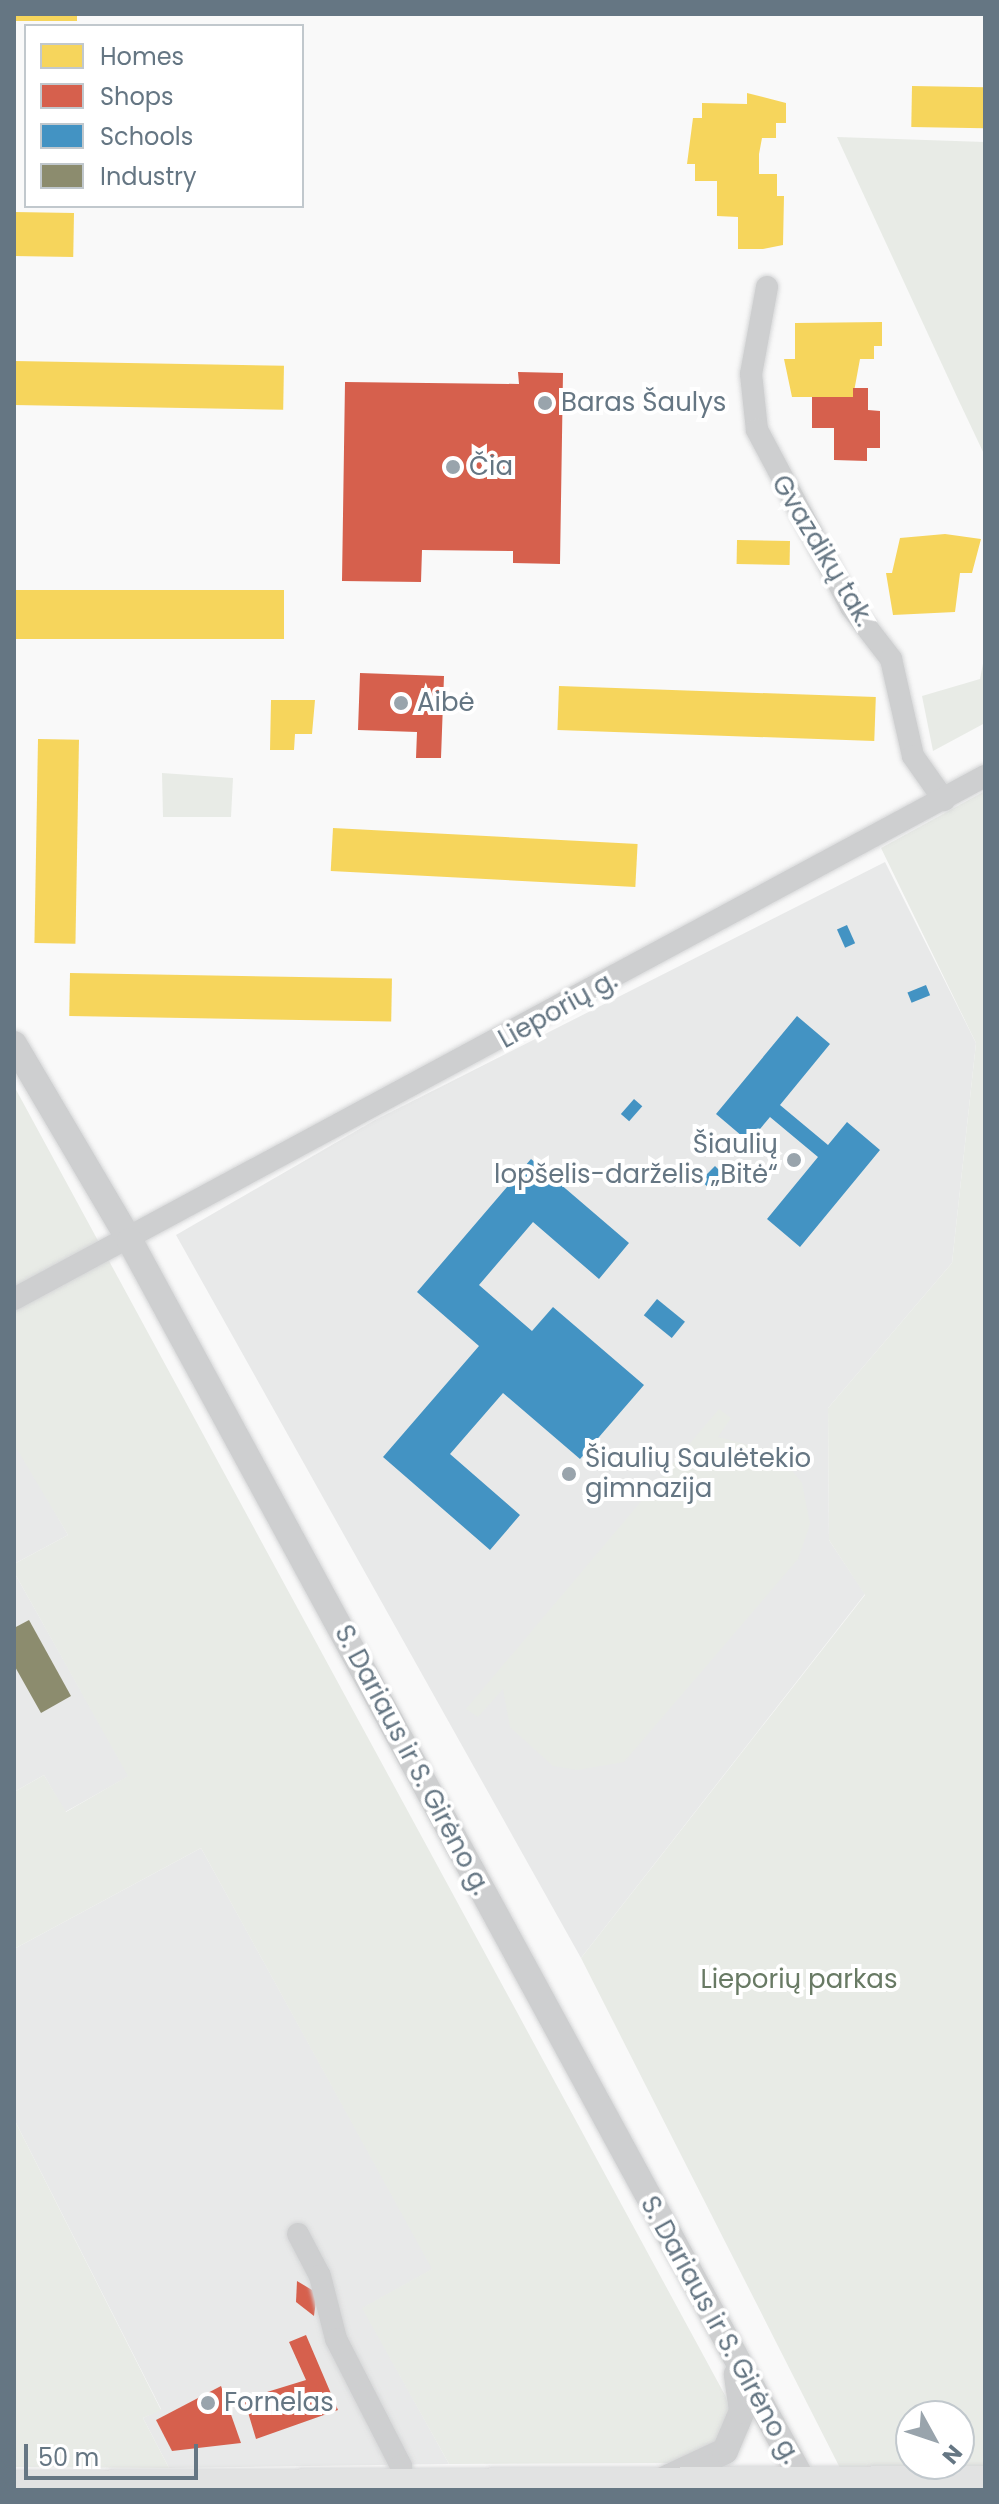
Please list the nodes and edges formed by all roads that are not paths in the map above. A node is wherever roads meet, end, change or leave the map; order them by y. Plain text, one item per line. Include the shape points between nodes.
1 (767, 287) dead end
2 (985, 776) edge
3 (944, 800) junction
4 (14, 1044) edge
5 (130, 1241) junction
6 (14, 1299) edge
7 (298, 2234) dead end
8 (736, 2362) junction
9 (985, 2481) edge
10 (650, 2484) junction
11 (402, 2485) junction
12 (803, 2485) edge
13 (14, 2486) edge

1 - 3 street, Gvazdikų tak. via 751,374 757,430 851,607 891,659 913,756
2 - 3 street, Lieporių g.
3 - 5 street, Lieporių g.
4 - 5 street, S. Dariaus ir S. Girėno g.
5 - 6 street, Lieporių g.
5 - 8 street, S. Dariaus ir S. Girėno g.
7 - 11 street via 320,2276 336,2339 401,2466
8 - 10 street via 742,2411 725,2451
8 - 12 street, S. Dariaus ir S. Girėno g.
9 - 12 main road
10 - 11 main road
10 - 12 main road
11 - 13 main road

